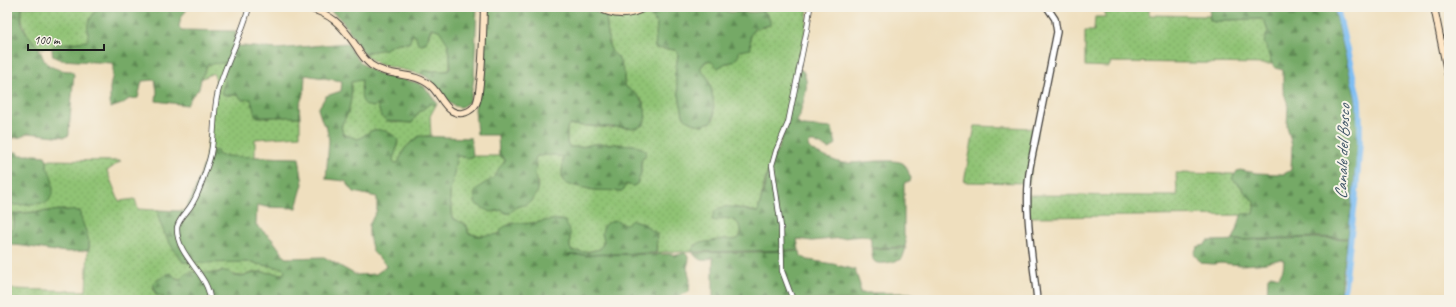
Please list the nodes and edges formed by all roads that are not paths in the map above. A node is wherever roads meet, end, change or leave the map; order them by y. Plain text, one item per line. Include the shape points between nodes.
1 (249, 7) edge
2 (305, 7) edge
3 (484, 7) edge
4 (598, 7) edge
5 (645, 7) edge
6 (810, 7) edge
7 (1047, 7) edge
8 (1434, 7) edge
9 (1449, 82) edge
10 (210, 300) edge
11 (793, 300) edge
12 (1037, 300) edge

1 - 10 street via 218,92 210,156 195,198 177,228 182,245 204,282
2 - 3 main road via 333,18 371,65 424,81 451,111 460,114 471,110 478,99
4 - 5 main road via 619,15 633,13
6 - 11 street via 788,123 772,165 781,227 782,271
7 - 12 street via 1055,19 1057,32 1030,167 1028,189
8 - 9 main road

